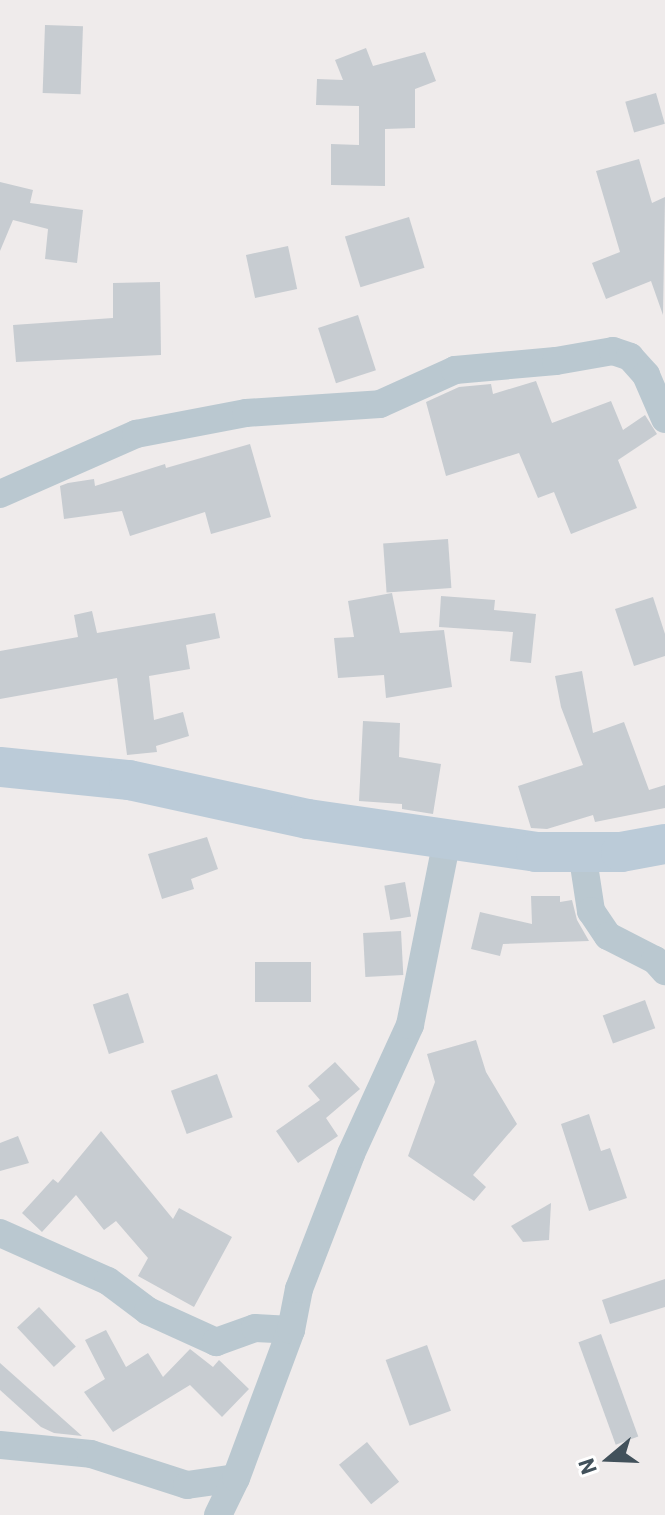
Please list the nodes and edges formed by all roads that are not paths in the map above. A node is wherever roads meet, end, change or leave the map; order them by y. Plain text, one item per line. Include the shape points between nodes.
1 (665, 419) edge
2 (0, 494) edge
3 (0, 767) edge
4 (447, 840) junction
5 (665, 844) edge
6 (582, 852) junction
7 (665, 971) edge
8 (0, 1233) edge
9 (291, 1330) junction
10 (0, 1445) edge
11 (236, 1478) junction
12 (218, 1515) edge

1 - 2 street via 646,375 630,357 613,351 455,370 380,404 246,413 136,434
3 - 4 main road via 129,780 308,819
4 - 6 main road via 536,852
4 - 9 street via 410,1025 351,1154 299,1289
5 - 6 main road
6 - 7 street via 591,911 608,936 655,960
8 - 9 street via 108,1281 148,1311 216,1342 255,1328
9 - 11 street
10 - 11 street via 91,1454 187,1485
11 - 12 street

